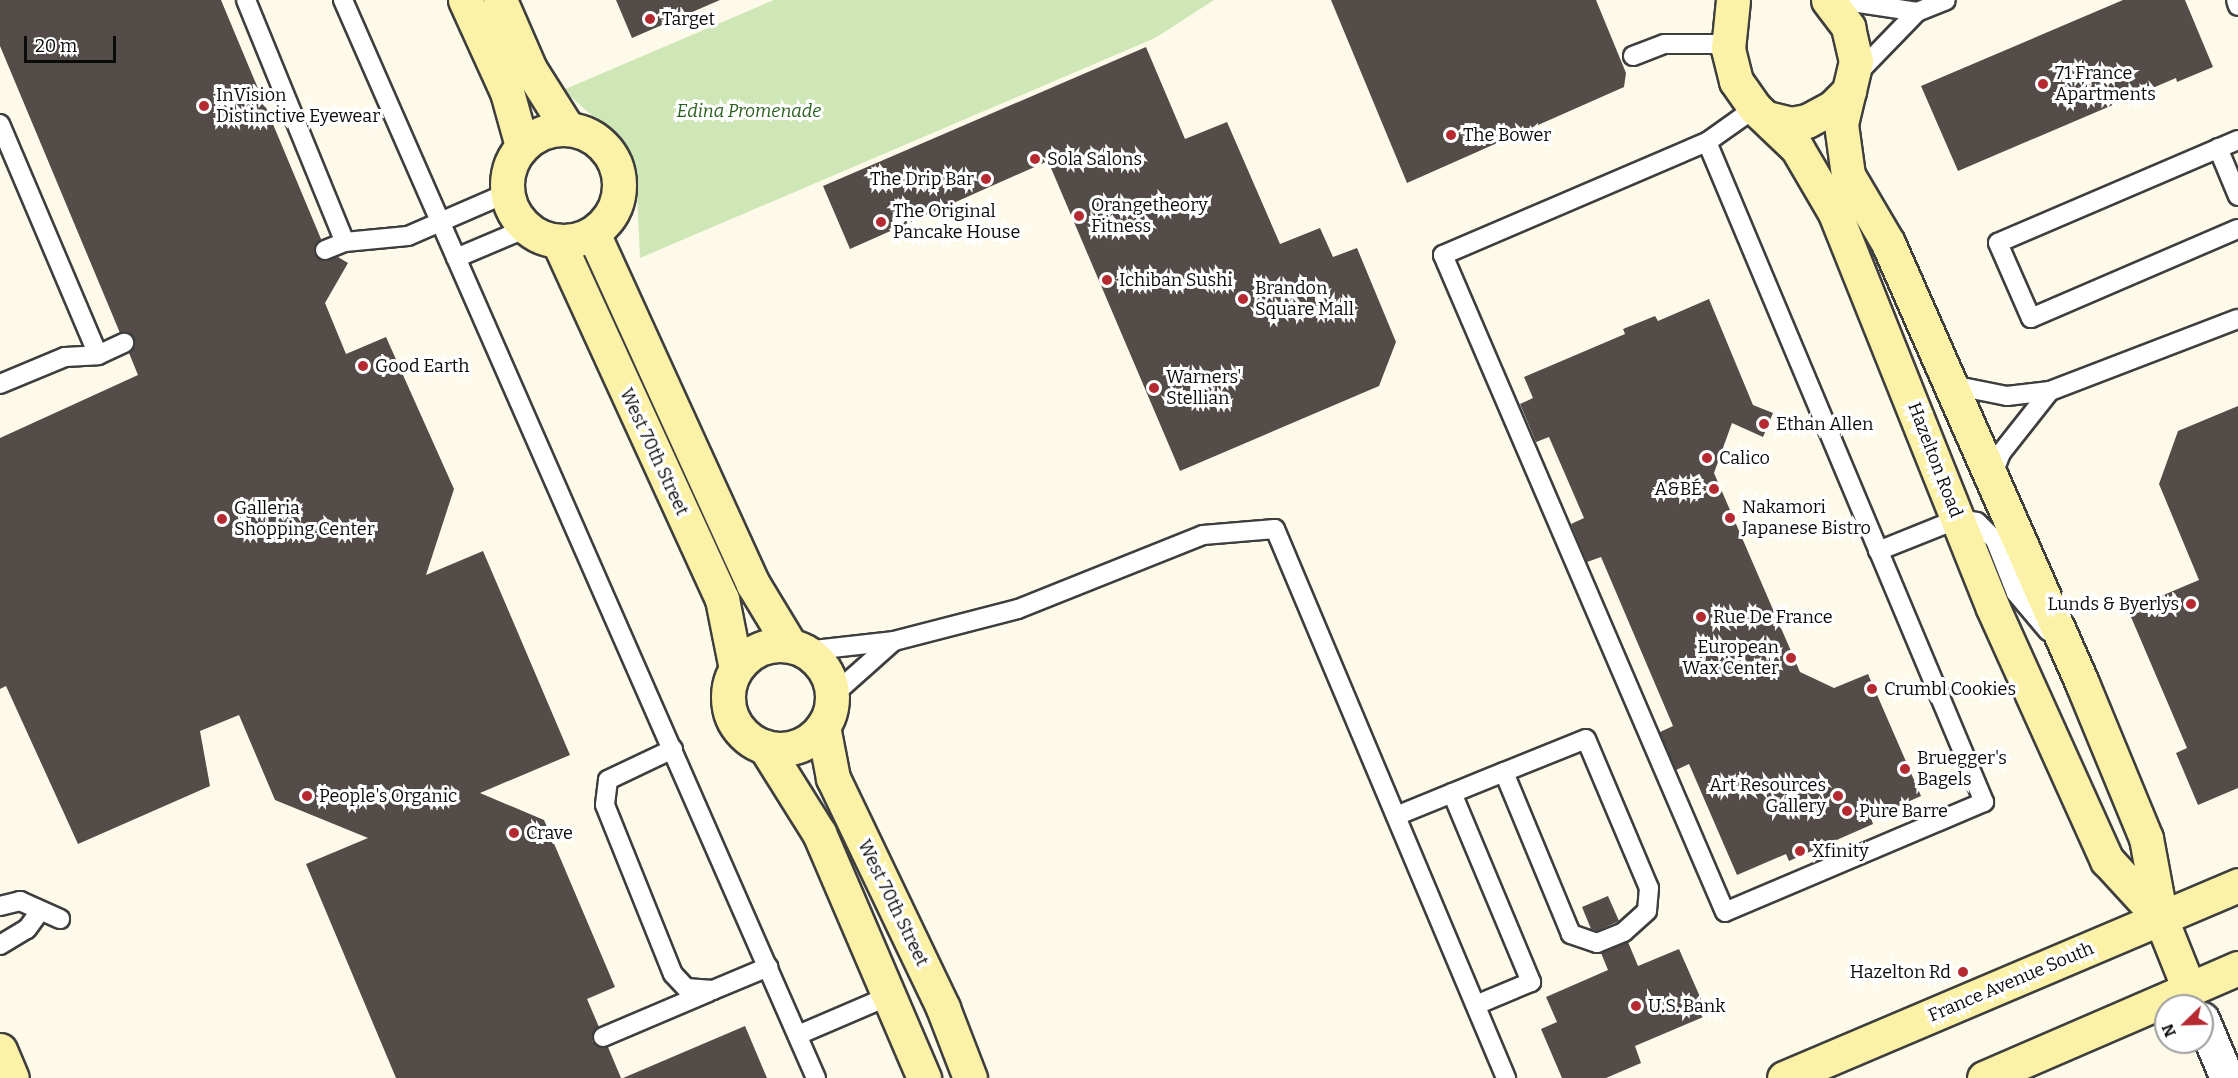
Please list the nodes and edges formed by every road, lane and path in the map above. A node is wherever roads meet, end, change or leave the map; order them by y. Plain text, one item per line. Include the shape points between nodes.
1 (246, 0) edge
2 (343, 0) edge
3 (465, 0) edge
4 (500, 0) edge
5 (1828, 0) edge
6 (1839, 0) edge
7 (1946, 0) edge
8 (2236, 0) edge
9 (2238, 6) edge
10 (1917, 12) junction
11 (1734, 15) edge
12 (1633, 56) dead end
13 (1852, 84) junction
14 (1763, 114) junction
15 (0, 124) edge
16 (568, 129) junction
17 (2238, 140) edge
18 (1707, 142) junction
19 (522, 146) junction
20 (2218, 148) junction
21 (507, 193) junction
22 (2238, 196) edge
23 (440, 219) junction
24 (527, 228) junction
25 (2238, 229) edge
26 (593, 233) junction
27 (558, 241) junction
28 (345, 242) junction
29 (326, 250) dead end
30 (456, 258) junction
31 (2238, 319) edge
32 (124, 343) dead end
33 (98, 355) junction
34 (0, 384) edge
35 (1952, 385) junction
36 (2050, 391) junction
37 (1992, 476) junction
38 (1958, 519) junction
39 (1878, 551) junction
40 (894, 641) junction
41 (798, 648) junction
42 (2071, 658) junction
43 (736, 669) junction
44 (828, 711) junction
45 (765, 747) junction
46 (673, 749) junction
47 (1504, 772) junction
48 (1452, 793) junction
49 (1396, 816) junction
50 (2238, 885) edge
51 (0, 906) edge
52 (40, 911) junction
53 (60, 919) dead end
54 (2161, 919) junction
55 (0, 945) edge
56 (768, 967) junction
57 (2238, 968) edge
58 (713, 990) junction
59 (2192, 994) edge
60 (2198, 994) edge
61 (889, 996) junction
62 (1476, 1005) junction
63 (2154, 1012) edge
64 (798, 1035) junction
65 (603, 1037) dead end
66 (2214, 1046) edge
67 (0, 1050) edge
68 (12, 1078) edge
69 (816, 1078) edge
70 (924, 1078) edge
71 (970, 1078) edge
72 (1506, 1078) edge
73 (1784, 1078) edge
74 (1984, 1078) edge
75 (2228, 1078) edge

1 - 28 lane
2 - 23 lane
3 - 19 street via 507,92
4 - 16 street via 530,69
5 - 13 street, Hazelton Road via 1848,27 1856,61
6 - 10 lane
7 - 10 lane
8 - 9 lane
10 - 13 lane
11 - 12 lane
11 - 14 street, Hazelton Road via 1736,81
13 - 14 street via 1833,107 1807,121 1791,124
13 - 35 street, Hazelton Road via 1841,124 1848,175 1888,243
14 - 18 lane
14 - 38 street, Hazelton Road via 1812,171 1835,213
15 - 33 lane
16 - 19 street via 543,133
16 - 26 street via 600,142 618,172 615,206
17 - 20 lane
18 - 39 lane
18 - 39 lane via 1443,255 1725,912 1984,802
19 - 21 street via 512,159
20 - 22 lane
20 - 25 lane via 1998,243 2031,318
21 - 23 lane
21 - 24 street via 517,218
23 - 28 lane via 408,236
23 - 30 lane
24 - 27 street
24 - 30 lane
26 - 27 street
26 - 41 street, West 70th Street via 753,584
27 - 43 street, West 70th Street via 722,599
28 - 29 lane
30 - 46 lane
31 - 36 lane
32 - 33 lane
33 - 34 lane via 65,357
35 - 36 lane via 2007,396
35 - 37 street, Hazelton Road
36 - 37 lane via 2001,453
37 - 42 street, Hazelton Road
38 - 39 lane
38 - 42 lane via 1977,522 1989,531 2016,593
38 - 54 street, Hazelton Road via 1993,608 2107,860
40 - 41 lane
40 - 44 lane
40 - 49 lane via 1018,609 1203,536 1275,529
41 - 43 street via 759,648
41 - 44 street via 819,662
42 - 54 street, Hazelton Road via 2146,838
43 - 45 street via 729,683 731,715 745,735
44 - 45 street via 797,746
44 - 71 street, West 70th Street via 833,778 943,1008
45 - 61 street, West 70th Street via 819,833
46 - 56 lane
46 - 58 lane via 608,780 605,805 673,974 686,988
47 - 47 lane via 1586,739 1649,888 1647,911 1624,932 1597,943 1571,934
47 - 48 lane
48 - 49 lane
48 - 62 lane via 1531,982
49 - 62 lane
50 - 54 street, France Avenue South
51 - 52 lane via 21,901
52 - 53 lane
52 - 55 lane via 27,928
54 - 59 street, Hazelton Road
54 - 73 street, France Avenue South
56 - 58 lane
56 - 64 lane
57 - 60 street
58 - 65 lane
61 - 64 lane
61 - 70 street, West 70th Street
62 - 72 lane
63 - 74 street
64 - 69 lane
66 - 75 street
67 - 68 street

